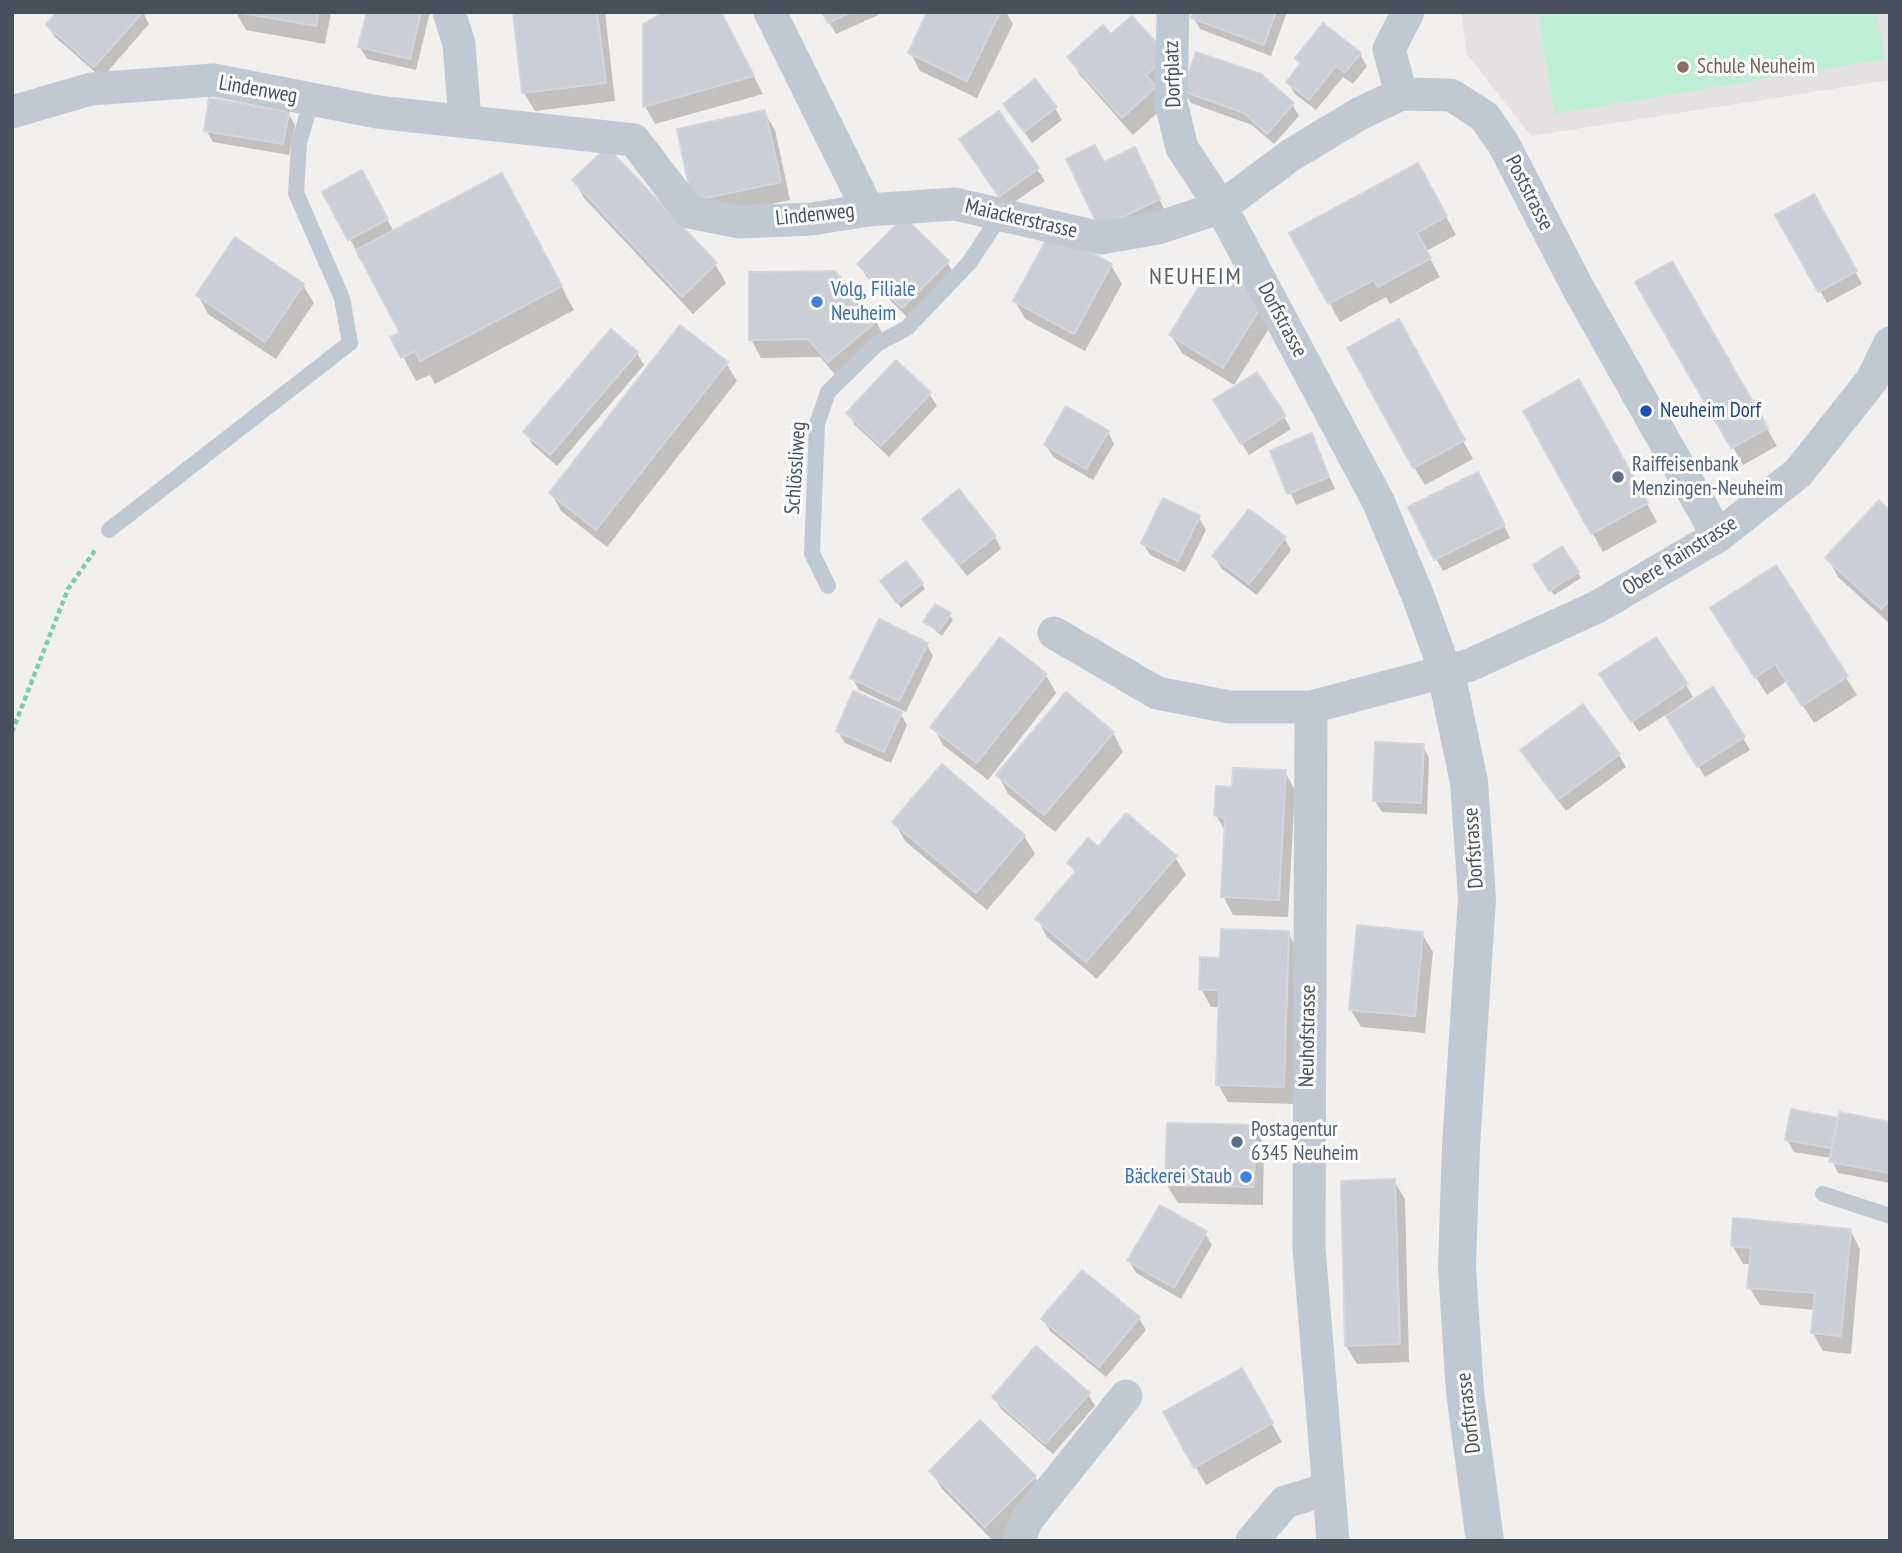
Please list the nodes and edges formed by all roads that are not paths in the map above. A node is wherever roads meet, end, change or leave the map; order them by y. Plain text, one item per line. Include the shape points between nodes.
1 (449, 12) edge
2 (770, 12) edge
3 (1172, 12) edge
4 (1408, 12) edge
5 (1401, 94) junction
6 (312, 99) junction
7 (12, 112) edge
8 (465, 120) junction
9 (1221, 207) junction
10 (868, 209) junction
11 (1002, 213) junction
12 (1890, 343) edge
13 (109, 530) road end
14 (1718, 536) junction
15 (828, 586) dead end
16 (1054, 633) dead end
17 (1446, 673) junction
18 (1311, 707) junction
19 (1823, 1194) dead end
20 (1890, 1216) edge
21 (1126, 1396) dead end
22 (1328, 1489) junction
23 (1019, 1541) edge
24 (1252, 1541) edge
25 (1333, 1541) edge
26 (1485, 1541) edge

1 - 8 street via 459,44
2 - 10 street
3 - 9 street, Dorfplatz via 1171,103 1182,148
4 - 5 street via 1389,49
5 - 9 street, Poststrasse via 1291,155
5 - 14 street, Poststrasse via 1451,95 1485,117
6 - 7 street, Lindenweg via 214,80 91,89
6 - 8 street, Lindenweg via 377,112
6 - 13 lane via 299,143 296,193 342,298 350,343
8 - 10 street, Lindenweg via 634,141 689,212 740,222 812,219
9 - 11 street, Maiackerstrasse via 1158,229 1101,238
9 - 17 street, Dorfstrasse via 1378,501
10 - 11 street, Maiackerstrasse via 956,204
11 - 15 lane, Schlössliweg via 969,262 907,328 877,344 828,392 817,424 813,553
12 - 14 street, Obere Rainstrasse via 1872,380 1798,473
14 - 17 street, Obere Rainstrasse via 1597,607
16 - 18 street, Obere Rainstrasse via 1157,693 1230,707
17 - 18 street, Obere Rainstrasse
17 - 26 street, Dorfstrasse via 1469,782 1477,898 1457,1267 1465,1392
18 - 22 street, Neuhofstrasse via 1309,1248
19 - 20 lane
21 - 23 street via 1026,1521
22 - 24 street via 1285,1502
22 - 25 street, Neuhofstrasse

